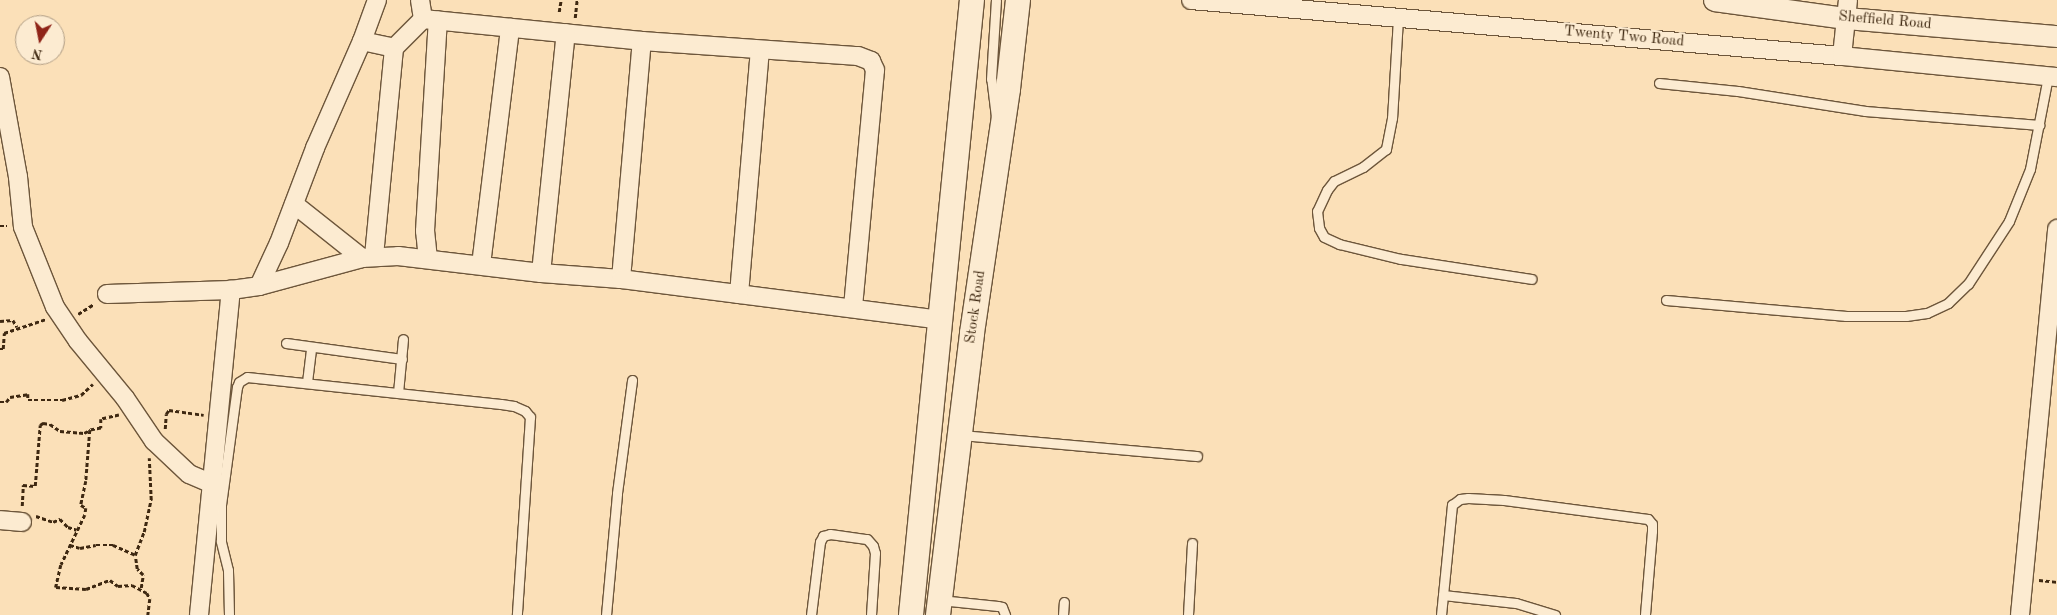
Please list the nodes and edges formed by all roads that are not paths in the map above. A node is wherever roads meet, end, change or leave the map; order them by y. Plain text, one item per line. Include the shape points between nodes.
1 (377, 0) edge
2 (420, 0) edge
3 (972, 0) edge
4 (996, 0) edge
5 (1018, 0) edge
6 (1190, 0) edge
7 (1714, 0) edge
8 (1847, 9) edge
9 (1398, 18) junction
10 (430, 19) junction
11 (510, 28) junction
12 (566, 33) junction
13 (2057, 36) edge
14 (362, 41) junction
15 (642, 41) junction
16 (394, 48) junction
17 (760, 50) junction
18 (1842, 56) junction
19 (0, 76) edge
20 (2053, 77) edge
21 (1659, 83) dead end
22 (2038, 126) junction
23 (1000, 137) junction
24 (294, 204) junction
25 (2057, 229) edge
26 (368, 257) junction
27 (428, 259) junction
28 (481, 265) junction
29 (541, 273) junction
30 (621, 279) junction
31 (1531, 279) dead end
32 (259, 286) junction
33 (231, 290) junction
34 (107, 294) road end
35 (739, 294) junction
36 (1666, 300) dead end
37 (853, 308) junction
38 (941, 320) junction
39 (404, 339) dead end
40 (286, 344) dead end
41 (311, 347) junction
42 (402, 359) junction
43 (632, 380) dead end
44 (307, 382) junction
45 (398, 393) junction
46 (959, 435) junction
47 (1197, 456) dead end
48 (213, 484) junction
49 (22, 519) road end
50 (0, 520) edge
51 (1192, 543) dead end
52 (1443, 596) junction
53 (1064, 602) dead end
54 (939, 608) edge
55 (199, 615) edge
56 (229, 615) edge
57 (517, 615) edge
58 (606, 615) edge
59 (811, 615) edge
60 (871, 615) edge
61 (911, 615) edge
62 (1005, 615) edge
63 (1063, 615) edge
64 (1188, 615) edge
65 (1441, 615) edge
66 (1555, 615) edge
67 (1645, 615) edge
68 (2020, 615) edge

1 - 14 street
2 - 10 street
3 - 38 main road
4 - 23 lane via 991,95
5 - 23 main road, Stock Road
6 - 9 street, Twenty Two Road
7 - 8 street, Sheffield Road
8 - 13 street, Sheffield Road
8 - 18 street
9 - 18 street, Twenty Two Road
9 - 31 lane via 1392,118 1386,149 1364,167 1334,181 1317,211 1318,228 1329,241 1356,249
10 - 11 street
10 - 16 street
10 - 27 street via 425,231
11 - 12 street
11 - 28 street
12 - 15 street
12 - 29 street
14 - 16 street
14 - 24 street
15 - 17 street
15 - 30 street
16 - 26 street
17 - 35 street
17 - 37 street via 858,56 874,65
18 - 20 street, Twenty Two Road
19 - 48 street via 18,177 23,227 61,317 158,445 196,479
20 - 22 lane
21 - 22 lane via 1738,91 1865,112
22 - 36 lane via 2030,169 2009,221 1968,284 1948,303 1927,313 1846,316
23 - 46 main road, Stock Road
24 - 26 street
24 - 32 street
25 - 68 street
26 - 27 street
26 - 32 street
27 - 28 street
28 - 29 street
29 - 30 street
30 - 35 street
32 - 33 street
33 - 34 street
33 - 48 street
35 - 37 street
37 - 38 street
38 - 61 main road
39 - 42 lane
40 - 41 lane
41 - 42 lane
41 - 44 lane
42 - 45 lane
43 - 58 lane
44 - 45 lane
44 - 56 lane via 247,377 237,386 222,504 221,541 228,570
45 - 57 lane via 514,406 525,410 530,417
46 - 47 lane
46 - 54 main road, Stock Road
48 - 55 street
49 - 50 street
51 - 64 lane
52 - 65 lane
52 - 66 lane via 1516,604
52 - 67 lane via 1452,505 1468,498 1504,500 1648,519 1652,531
53 - 63 lane
54 - 62 lane via 1002,606
59 - 60 lane via 820,542 823,536 830,534 867,539 874,546

